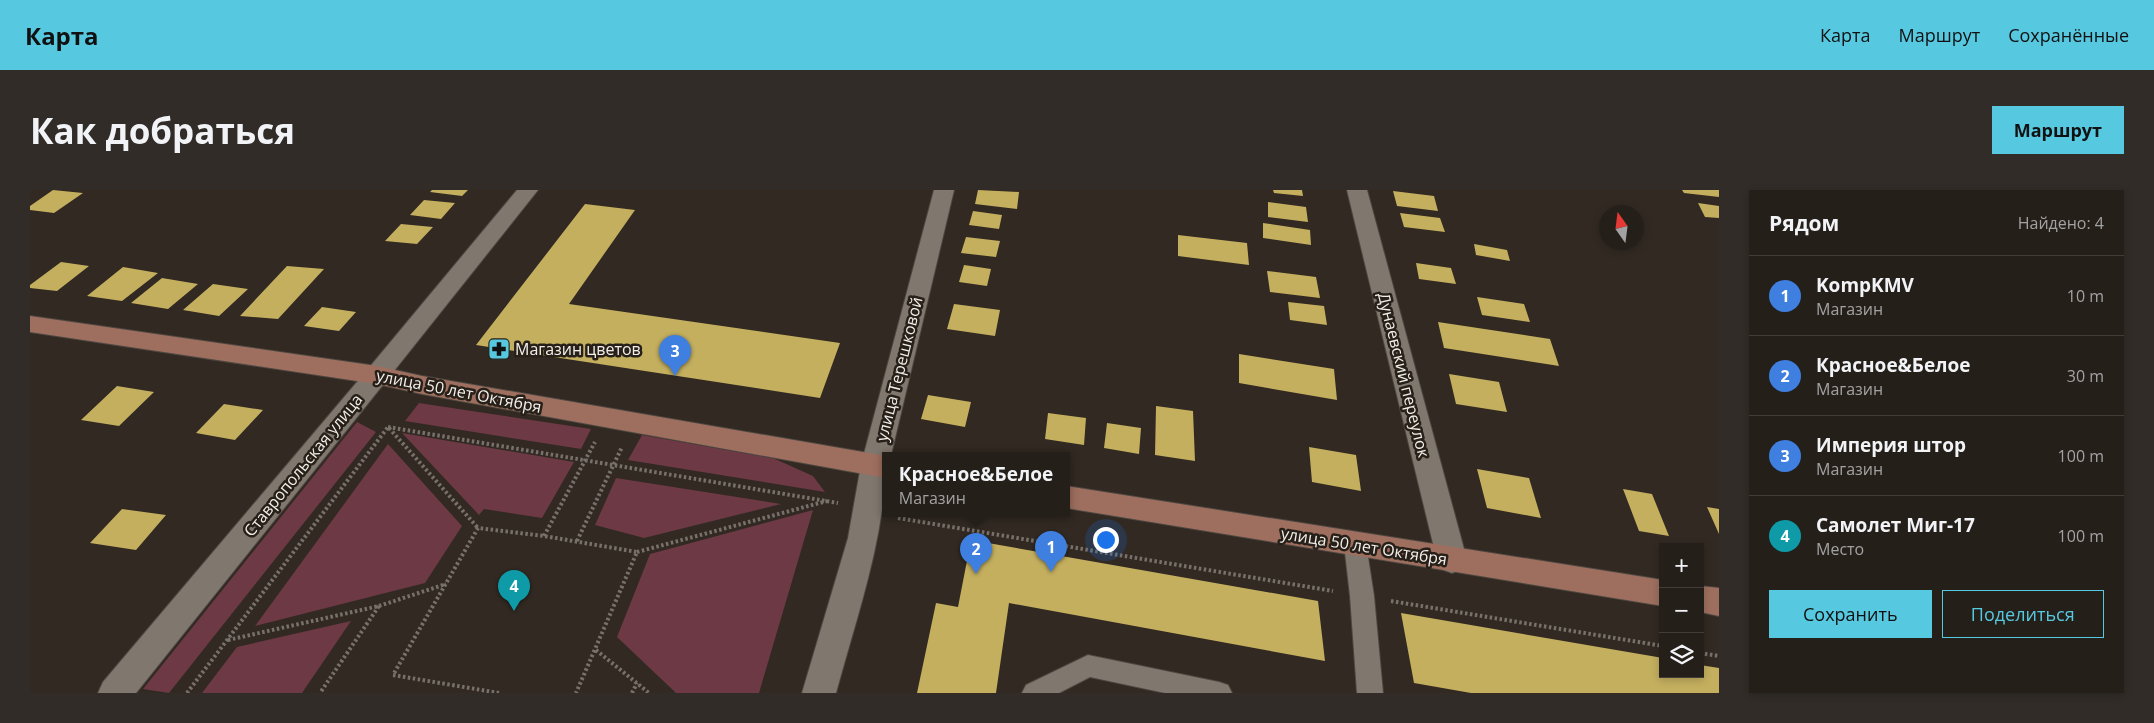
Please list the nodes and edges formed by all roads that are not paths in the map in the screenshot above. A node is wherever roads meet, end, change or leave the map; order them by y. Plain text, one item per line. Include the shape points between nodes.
1 (528, 190) edge
2 (944, 190) edge
3 (1357, 190) edge
4 (30, 324) edge
5 (377, 375) junction
6 (883, 452) edge
7 (880, 466) edge
8 (1070, 498) edge
9 (1355, 544) junction
10 (1452, 560) junction
11 (1659, 592) edge
12 (1704, 600) edge
13 (1719, 602) edge
14 (115, 693) edge
15 (819, 693) edge
16 (1035, 693) edge
17 (1219, 693) edge
18 (1370, 693) edge

1 - 5 street, Ставропольская улица
2 - 6 street, улица Терешковой
3 - 10 street, Дунаевский переулок
4 - 5 main road, улица 50 лет Октября
5 - 7 main road, улица 50 лет Октября
5 - 14 street, Ставропольская улица
7 - 15 street, улица Терешковой
8 - 9 main road, улица 50 лет Октября
9 - 10 main road, улица 50 лет Октября
9 - 18 lane
10 - 11 main road, улица 50 лет Октября
12 - 13 main road
16 - 17 lane via 1088,666

